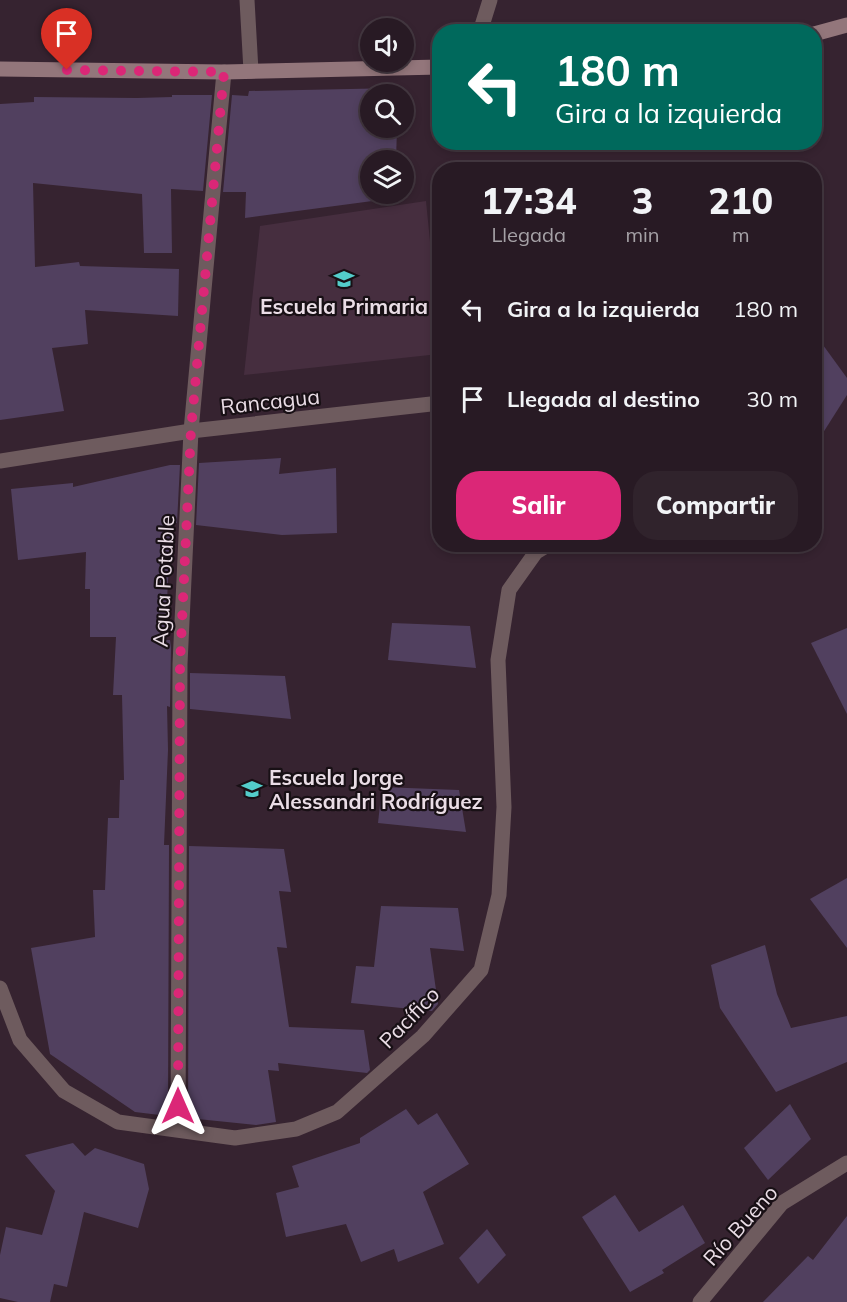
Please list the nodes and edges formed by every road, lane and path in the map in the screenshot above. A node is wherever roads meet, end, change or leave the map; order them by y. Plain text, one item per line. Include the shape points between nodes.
1 (248, 0) edge
2 (490, 0) edge
3 (482, 24) edge
4 (847, 26) edge
5 (822, 32) edge
6 (432, 67) edge
7 (0, 69) edge
8 (251, 71) junction
9 (224, 72) junction
10 (432, 404) edge
11 (191, 430) junction
12 (0, 461) edge
13 (536, 552) edge
14 (0, 988) edge
15 (178, 1130) junction
16 (847, 1163) edge
17 (700, 1302) edge

1 - 8 street
2 - 3 street
4 - 5 main road
6 - 8 main road
7 - 9 main road
8 - 9 main road
9 - 11 street, Agua Potable
10 - 11 street, Rancagua
11 - 12 street, Rancagua
11 - 15 street, Agua Potable via 180,664
13 - 15 street, Pacífico via 509,590 498,660 504,807 499,895 481,970 423,1036 337,1112 296,1130 235,1138
14 - 15 street, Pacífico via 20,1040 64,1091 118,1122
16 - 17 street, Río Bueno via 782,1203

